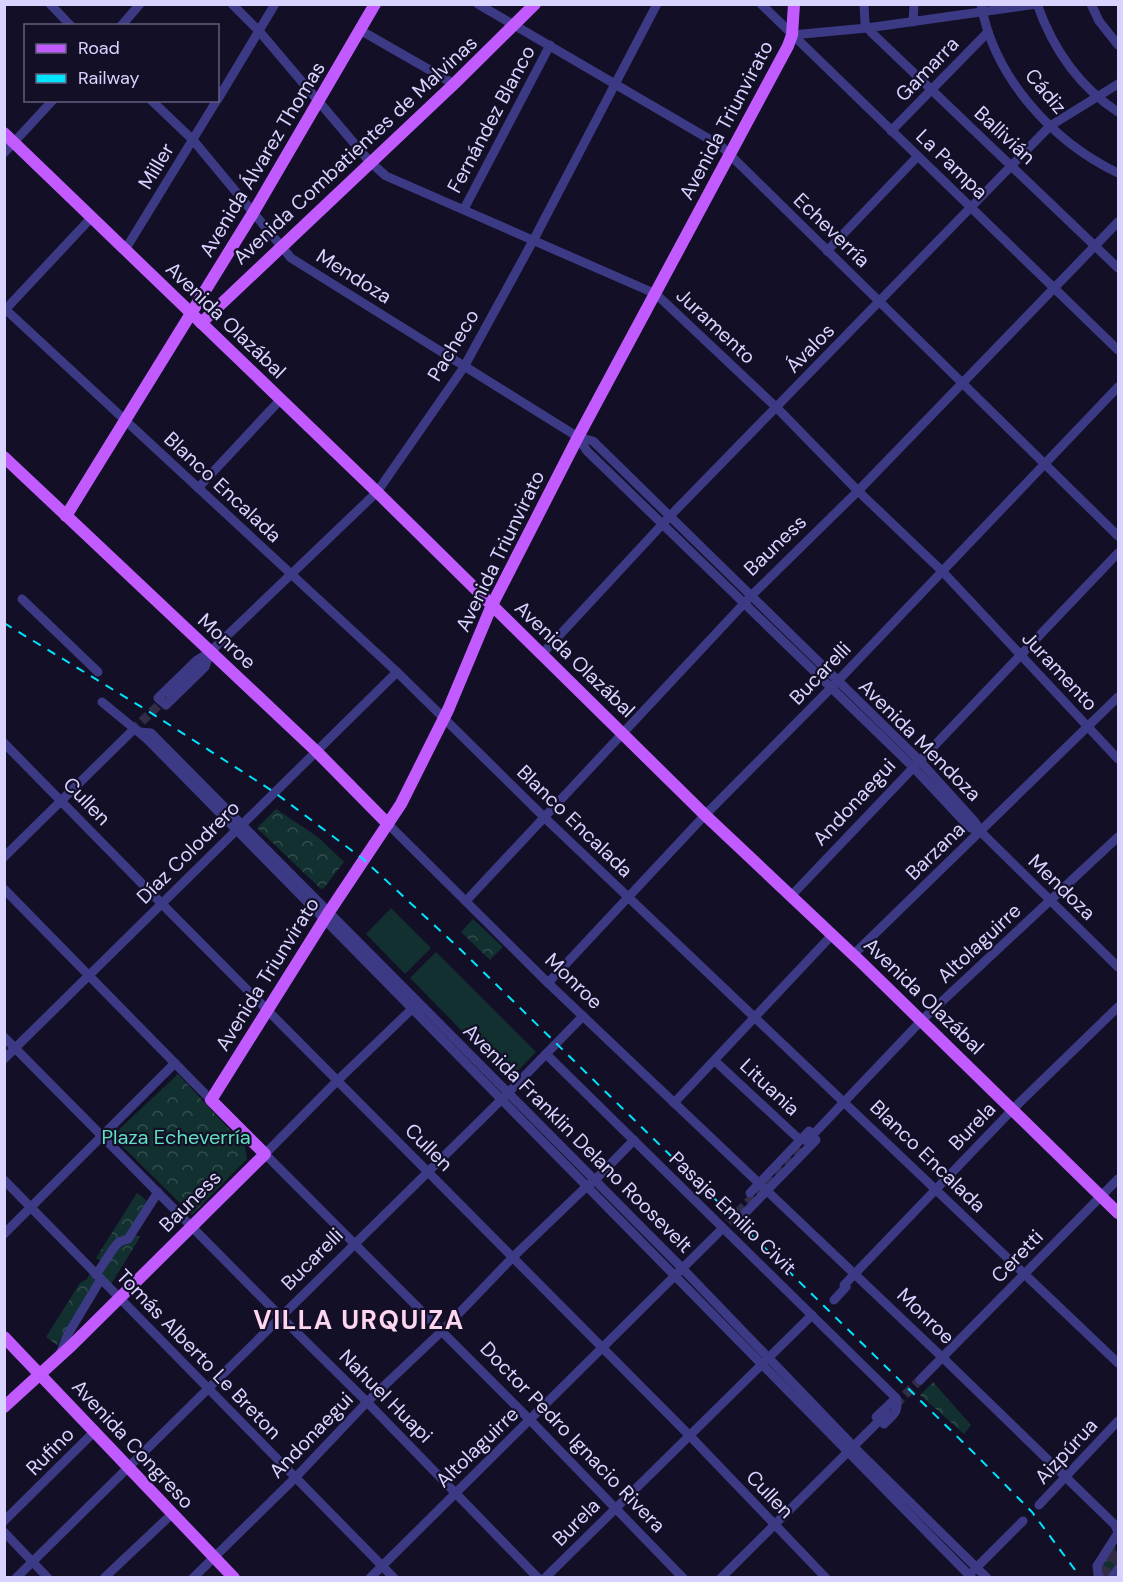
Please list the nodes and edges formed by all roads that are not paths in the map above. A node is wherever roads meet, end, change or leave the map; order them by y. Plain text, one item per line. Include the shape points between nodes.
1 (50, 4) edge
2 (140, 4) edge
3 (232, 4) edge
4 (275, 4) edge
5 (375, 4) edge
6 (478, 4) edge
7 (535, 4) edge
8 (657, 4) edge
9 (760, 4) edge
10 (794, 4) edge
11 (864, 4) edge
12 (914, 4) edge
13 (1037, 4) edge
14 (1091, 4) edge
15 (982, 8) edge
16 (913, 22) junction
17 (69, 24) edge
18 (123, 24) edge
19 (516, 25) junction
20 (867, 28) junction
21 (360, 30) junction
22 (259, 31) junction
23 (988, 32) junction
24 (792, 35) junction
25 (550, 45) junction
26 (1119, 45) edge
27 (615, 83) junction
28 (454, 84) junction
29 (1119, 84) edge
30 (932, 90) junction
31 (219, 97) edge
32 (1098, 97) junction
33 (51, 102) edge
34 (153, 102) edge
35 (216, 102) edge
36 (318, 102) junction
37 (1119, 112) edge
38 (1050, 126) junction
39 (891, 132) junction
40 (4, 133) edge
41 (193, 140) junction
42 (14, 142) junction
43 (4, 153) edge
44 (730, 155) junction
45 (917, 157) junction
46 (370, 162) junction
47 (1012, 165) junction
48 (1119, 173) edge
49 (971, 208) junction
50 (464, 209) junction
51 (253, 213) junction
52 (91, 218) junction
53 (1119, 222) edge
54 (534, 239) junction
55 (1096, 246) junction
56 (281, 247) junction
57 (125, 250) junction
58 (827, 251) junction
59 (1119, 268) edge
60 (1055, 289) junction
61 (656, 294) junction
62 (880, 303) junction
63 (5, 310) edge
64 (191, 314) junction
65 (201, 323) junction
66 (1119, 350) edge
67 (464, 367) junction
68 (963, 384) junction
69 (1119, 387) edge
70 (281, 399) junction
71 (777, 408) junction
72 (125, 421) junction
73 (578, 437) junction
74 (6, 462) edge
75 (1045, 465) junction
76 (198, 488) junction
77 (858, 491) junction
78 (377, 492) junction
79 (66, 516) junction
80 (666, 520) junction
81 (1119, 536) edge
82 (1119, 553) edge
83 (943, 572) junction
84 (292, 575) junction
85 (22, 599) dead end
86 (748, 600) junction
87 (492, 605) junction
88 (210, 652) junction
89 (543, 653) junction
90 (1021, 655) junction
91 (98, 672) dead end
92 (397, 672) junction
93 (834, 685) junction
94 (170, 694) tunnel mouth
95 (1119, 697) edge
96 (102, 702) dead end
97 (443, 719) junction
98 (1086, 727) junction
99 (135, 729) junction
100 (623, 733) junction
101 (4, 743) edge
102 (316, 751) junction
103 (1119, 759) edge
104 (916, 763) junction
105 (62, 801) junction
106 (705, 815) junction
107 (544, 818) junction
108 (388, 824) junction
109 (238, 827) junction
110 (981, 832) junction
111 (1119, 837) edge
112 (4, 857) edge
113 (4, 890) edge
114 (791, 896) junction
115 (628, 897) junction
116 (466, 901) junction
117 (1051, 902) junction
118 (162, 904) junction
119 (327, 917) junction
120 (832, 935) junction
121 (853, 954) junction
122 (1119, 967) edge
123 (89, 976) junction
124 (548, 983) junction
125 (415, 1006) junction
126 (1119, 1007) edge
127 (268, 1010) junction
128 (583, 1016) junction
129 (754, 1018) junction
130 (922, 1020) junction
131 (4, 1037) edge
132 (15, 1048) junction
133 (546, 1054) junction
134 (4, 1059) edge
135 (715, 1061) junction
136 (175, 1063) junction
137 (337, 1081) junction
138 (504, 1096) junction
139 (211, 1100) junction
140 (674, 1102) junction
141 (844, 1103) junction
142 (1013, 1109) junction
143 (103, 1136) junction
144 (634, 1140) junction
145 (804, 1141) junction
146 (265, 1154) junction
147 (428, 1171) junction
148 (1119, 1179) edge
149 (4, 1180) edge
150 (591, 1184) junction
151 (760, 1184) junction
152 (936, 1190) junction
153 (767, 1191) junction
154 (158, 1192) junction
155 (750, 1193) dead end
156 (1101, 1196) junction
157 (32, 1207) junction
158 (745, 1213) dead end
159 (1119, 1213) edge
160 (192, 1226) junction
161 (721, 1230) junction
162 (4, 1234) edge
163 (354, 1243) junction
164 (513, 1257) junction
165 (684, 1267) junction
166 (854, 1274) junction
167 (1025, 1274) junction
168 (675, 1276) junction
169 (99, 1277) junction
170 (119, 1298) junction
171 (834, 1300) dead end
172 (812, 1315) junction
173 (280, 1316) junction
174 (442, 1331) junction
175 (4, 1337) edge
176 (602, 1348) junction
177 (59, 1356) junction
178 (943, 1358) junction
179 (765, 1359) junction
180 (1119, 1363) edge
181 (40, 1374) junction
182 (920, 1380) tunnel mouth
183 (207, 1388) junction
184 (367, 1402) junction
185 (4, 1407) edge
186 (886, 1414) tunnel mouth
187 (530, 1420) junction
188 (1119, 1421) edge
189 (95, 1431) junction
190 (689, 1435) junction
191 (850, 1449) junction
192 (129, 1467) junction
193 (295, 1478) junction
194 (1066, 1478) junction
195 (456, 1493) junction
196 (1039, 1505) dead end
197 (616, 1508) junction
198 (172, 1514) junction
199 (4, 1521) edge
200 (1023, 1521) dead end
201 (774, 1524) junction
202 (4, 1532) edge
203 (1119, 1532) edge
204 (214, 1557) junction
205 (32, 1561) junction
206 (382, 1566) junction
207 (977, 1567) junction
208 (1119, 1569) edge
209 (969, 1577) edge
210 (16, 1578) edge
211 (48, 1578) edge
212 (104, 1578) edge
213 (193, 1578) edge
214 (234, 1578) edge
215 (370, 1578) edge
216 (394, 1578) edge
217 (538, 1578) edge
218 (545, 1578) edge
219 (683, 1578) edge
220 (721, 1578) edge
221 (826, 1578) edge
222 (987, 1578) edge
223 (1100, 1578) edge
224 (1112, 1578) edge

1 - 17 street
2 - 18 street
3 - 22 street, Juramento
4 - 22 street, Miller
5 - 21 main road, Avenida Álvarez Thomas
6 - 19 street, Echeverría
7 - 19 main road, Avenida Combatientes de Malvinas
8 - 27 street, Pacheco
9 - 24 street, La Pampa
10 - 24 main road, Avenida Triunvirato
11 - 20 street
12 - 16 street
13 - 15 street
13 - 32 street via 1058,51
14 - 26 street
15 - 16 street
15 - 23 street, Cádiz
16 - 20 street
19 - 25 street, Echeverría
19 - 28 main road, Avenida Combatientes de Malvinas
20 - 24 street
20 - 30 street, Ballivián
21 - 28 street
21 - 36 main road, Avenida Álvarez Thomas
22 - 31 street, Miller
22 - 36 street, Juramento
23 - 30 street, Gamarra
23 - 38 street, Cádiz via 1006,69
24 - 39 street, La Pampa
24 - 44 main road, Avenida Triunvirato
25 - 27 street, Echeverría
25 - 50 street, Fernández Blanco
27 - 44 street, Echeverría
27 - 54 street, Pacheco
28 - 46 main road, Avenida Combatientes de Malvinas
29 - 32 street, Ávalos
30 - 39 street, Gamarra
30 - 47 street, Ballivián
32 - 37 street
32 - 38 street, Ávalos
33 - 42 street
34 - 41 street, Mendoza
35 - 41 street, Miller
36 - 46 street, Juramento
36 - 51 main road, Avenida Álvarez Thomas
38 - 47 street, Ávalos
38 - 48 street, Cádiz via 1091,158
39 - 45 street, La Pampa
40 - 42 main road, Avenida Olazábal
41 - 51 street, Mendoza
41 - 57 street, Miller
42 - 43 street
42 - 52 main road, Avenida Olazábal
44 - 58 street, Echeverría
44 - 61 main road, Avenida Triunvirato
45 - 49 street, La Pampa
45 - 58 street
46 - 50 street, Juramento via 386,176
46 - 56 main road, Avenida Combatientes de Malvinas
47 - 49 street, Ávalos
47 - 55 street, Ballivián
49 - 60 street, La Pampa
49 - 62 street, Ávalos
50 - 54 street, Juramento
51 - 56 street, Mendoza
51 - 64 main road, Avenida Álvarez Thomas
52 - 57 main road, Avenida Olazábal
52 - 63 street
53 - 55 street, Bauness
54 - 61 street, Juramento
54 - 67 street, Pacheco
55 - 59 street, Ballivián
55 - 60 street, Bauness
56 - 65 main road, Avenida Combatientes de Malvinas
56 - 67 street, Mendoza via 291,258
57 - 64 main road, Avenida Olazábal
58 - 62 street, Echeverría
60 - 66 street, La Pampa
60 - 68 street, Bauness
61 - 71 street, Juramento
61 - 73 main road, Avenida Triunvirato
62 - 68 street, Echeverría
62 - 71 street, Ávalos
63 - 72 street, Blanco Encalada
64 - 65 main road, Avenida Olazábal
64 - 72 main road, Avenida Álvarez Thomas
65 - 70 main road, Avenida Olazábal
67 - 73 street, Mendoza
67 - 78 street, Pacheco
68 - 75 street, Echeverría
68 - 77 street, Bauness
69 - 75 street, Bucarelli
70 - 76 street
70 - 78 main road, Avenida Olazábal
71 - 77 street, Juramento
71 - 80 street, Ávalos
72 - 76 street, Blanco Encalada
72 - 79 main road, Avenida Álvarez Thomas
73 - 80 street, Avenida Mendoza via 587,451
73 - 87 main road, Avenida Triunvirato
74 - 79 main road, Monroe
75 - 81 street, Echeverría
75 - 83 street, Bucarelli
76 - 84 street, Blanco Encalada
77 - 83 street, Juramento
77 - 86 street, Bauness
78 - 84 street, Pacheco
78 - 87 main road, Avenida Olazábal
79 - 88 main road, Monroe
80 - 86 street, Avenida Mendoza
80 - 89 street, Ávalos
82 - 90 street, Andonaegui
83 - 90 street, Juramento
83 - 93 street, Bucarelli
84 - 88 street, Pacheco
84 - 92 street, Blanco Encalada
85 - 91 street
86 - 93 street, Avenida Mendoza
86 - 100 street, Bauness
87 - 89 main road, Avenida Olazábal
87 - 97 main road, Avenida Triunvirato
88 - 88 street, Pacheco via 197,660 158,698 166,705 205,667
88 - 94 street, Pacheco
88 - 102 main road, Monroe
89 - 100 main road, Avenida Olazábal
90 - 98 street, Juramento
90 - 104 street, Andonaegui
92 - 97 street, Blanco Encalada
92 - 102 street, Díaz Colodrero
93 - 104 street, Avenida Mendoza
93 - 106 street, Bucarelli
95 - 98 street, Barzana
96 - 99 street, Avenida Franklin Delano Roosevelt
97 - 107 street, Blanco Encalada
97 - 108 main road, Avenida Triunvirato
98 - 103 street, Juramento
98 - 110 street, Barzana
99 - 105 street via 94,762 89,775
99 - 109 street, Avenida Franklin Delano Roosevelt
100 - 106 main road, Avenida Olazábal
100 - 107 street, Bauness
101 - 105 street, Cullen
102 - 108 main road, Monroe
102 - 109 street, Díaz Colodrero
104 - 110 street, Avenida Mendoza via 969,827
104 - 114 street, Andonaegui
105 - 112 street
105 - 118 street, Cullen
106 - 114 main road, Avenida Olazábal
106 - 115 street, Bucarelli
107 - 115 street, Blanco Encalada
107 - 116 street, Bauness
108 - 116 street, Monroe
108 - 119 main road, Avenida Triunvirato
109 - 118 street, Díaz Colodrero
109 - 119 street, Avenida Franklin Delano Roosevelt
110 - 117 street, Mendoza
110 - 121 street, Barzana
111 - 117 street, Altolaguirre
113 - 123 street, Doctor Pedro Ignacio Rivera
114 - 120 main road, Avenida Olazábal
115 - 124 street, Bucarelli
115 - 129 street, Blanco Encalada
116 - 124 street, Monroe
117 - 122 street, Mendoza
117 - 130 street, Altolaguirre
118 - 123 street, Díaz Colodrero
118 - 127 street, Cullen
119 - 125 street, Avenida Franklin Delano Roosevelt
119 - 127 main road, Avenida Triunvirato
120 - 121 main road, Avenida Olazábal
120 - 129 street
121 - 130 main road, Avenida Olazábal
123 - 132 street, Díaz Colodrero
123 - 136 street, Doctor Pedro Ignacio Rivera
124 - 128 street, Monroe
125 - 137 street, Bauness
125 - 138 street, Avenida Franklin Delano Roosevelt
126 - 142 street, Burela
127 - 137 street, Cullen
127 - 139 main road, Avenida Triunvirato
128 - 133 street, Bucarelli
128 - 140 street, Monroe
129 - 135 street
129 - 141 street, Blanco Encalada
130 - 141 street, Altolaguirre
130 - 142 main road, Avenida Olazábal
131 - 132 street, Nahuel Huapi
132 - 134 street, Díaz Colodrero
132 - 143 street, Nahuel Huapi
133 - 138 street, Bucarelli
133 - 144 street, Pasaje Emilio Civit
135 - 140 street
135 - 145 street, Lituania
136 - 139 street, Doctor Pedro Ignacio Rivera
136 - 143 street
137 - 146 street, Bauness
137 - 147 street, Cullen
138 - 147 street, Bucarelli
138 - 150 street, Avenida Franklin Delano Roosevelt
139 - 146 main road, Doctor Pedro Ignacio Rivera
140 - 151 street, Monroe
141 - 145 street, Altolaguirre via 834,1107
141 - 152 street, Blanco Encalada
141 - 153 street, Altolaguirre via 842,1113
142 - 152 street, Burela
142 - 156 main road, Avenida Olazábal
143 - 154 street, Nahuel Huapi
143 - 157 street
144 - 150 street, Andonaegui
144 - 161 street, Pasaje Emilio Civit
145 - 151 street, Altolaguirre
146 - 160 main road, Bauness
146 - 163 street, Doctor Pedro Ignacio Rivera
147 - 163 street, Bucarelli
147 - 164 street, Cullen
148 - 156 street, Ceretti
149 - 157 street, Tomás Alberto Le Breton
150 - 164 street, Andonaegui
150 - 165 street, Avenida Franklin Delano Roosevelt
150 - 168 street, Avenida Franklin Delano Roosevelt
151 - 153 street, Monroe
151 - 155 street, Altolaguirre
152 - 166 street, Burela
152 - 167 street, Blanco Encalada
153 - 158 street, Altolaguirre
153 - 166 street, Monroe
154 - 160 street, Nahuel Huapi
154 - 169 street via 128,1239 113,1249
156 - 159 main road, Avenida Olazábal
156 - 167 street, Ceretti
157 - 162 street
157 - 169 street, Tomás Alberto Le Breton
160 - 170 main road, Bauness
160 - 173 street, Nahuel Huapi
161 - 165 street, Altolaguirre via 692,1265
161 - 172 street, Pasaje Emilio Civit
163 - 173 street, Bucarelli
163 - 174 street, Doctor Pedro Ignacio Rivera
164 - 174 street, Andonaegui
164 - 176 street, Cullen
165 - 168 street, Altolaguirre
165 - 179 street, Avenida Franklin Delano Roosevelt
166 - 171 street, Burela
166 - 178 street, Monroe
167 - 178 street, Ceretti
167 - 180 street, Blanco Encalada
168 - 176 street, Altolaguirre
168 - 179 street, Avenida Franklin Delano Roosevelt
169 - 170 street, Tomás Alberto Le Breton
169 - 177 street
170 - 177 main road, Bauness
170 - 183 street, Tomás Alberto Le Breton
172 - 179 street, Burela
172 - 191 street, Pasaje Emilio Civit via 898,1404 896,1412 864,1443
173 - 183 street, Bucarelli
173 - 184 street, Nahuel Huapi
174 - 184 street, Andonaegui
174 - 187 street, Doctor Pedro Ignacio Rivera
175 - 181 main road, Avenida Congreso
176 - 187 street, Altolaguirre
176 - 190 street, Cullen
177 - 181 main road, Bauness
178 - 182 street, Ceretti
178 - 194 street, Monroe
179 - 190 street, Burela
179 - 191 street, Avenida Franklin Delano Roosevelt
181 - 185 main road
181 - 189 main road, Avenida Congreso
183 - 192 street, Bucarelli
183 - 193 street, Tomás Alberto Le Breton
184 - 193 street, Andonaegui
184 - 195 street, Nahuel Huapi
186 - 191 street
187 - 195 street, Altolaguirre
187 - 197 street, Doctor Pedro Ignacio Rivera
188 - 194 street, Aizpúrua
189 - 192 main road, Avenida Congreso
189 - 199 street, Rufino
190 - 197 street, Burela
190 - 201 street, Cullen
191 - 201 street
191 - 207 street, Avenida Franklin Delano Roosevelt
191 - 209 street, Avenida Franklin Delano Roosevelt
192 - 198 main road, Avenida Congreso
192 - 205 street, Bucarelli
193 - 204 street, Andonaegui
193 - 206 street, Tomás Alberto Le Breton
194 - 196 street, Aizpúrua
194 - 203 street, Monroe
195 - 206 street, Altolaguirre
195 - 217 street, Nahuel Huapi
197 - 218 street, Burela
197 - 219 street, Doctor Pedro Ignacio Rivera
198 - 204 main road, Avenida Congreso
198 - 212 street
200 - 207 street
201 - 220 street
201 - 221 street, Cullen
202 - 205 street
203 - 223 street via 1097,1566
204 - 213 street, Andonaegui
204 - 214 main road, Avenida Congreso
205 - 210 street, Bucarelli
205 - 211 street
206 - 215 street, Altolaguirre
206 - 216 street, Tomás Alberto Le Breton
207 - 209 street
207 - 222 street, Avenida Franklin Delano Roosevelt
208 - 224 street

